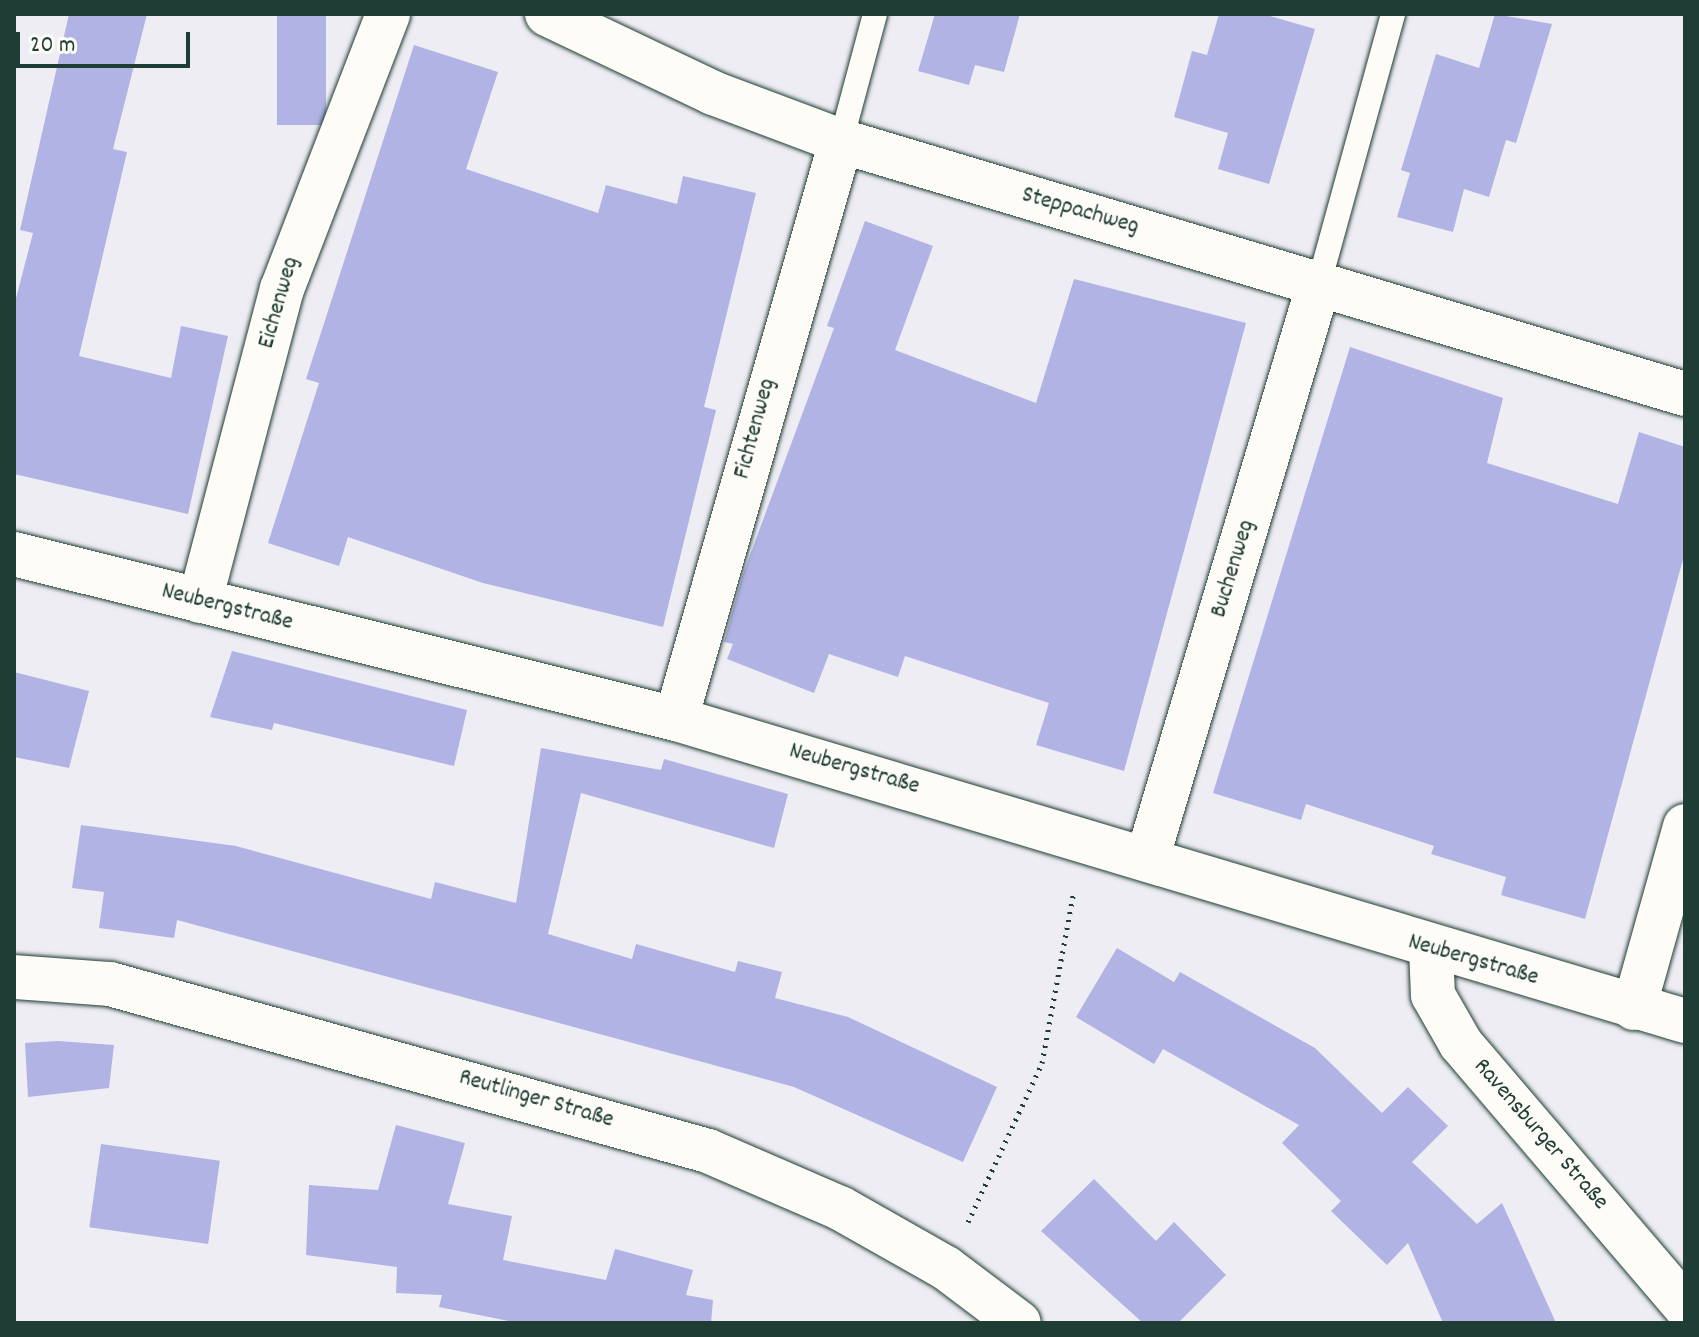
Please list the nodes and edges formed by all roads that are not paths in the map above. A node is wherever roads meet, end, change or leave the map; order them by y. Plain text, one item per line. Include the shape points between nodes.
1 (388, 14) edge
2 (547, 14) edge
3 (875, 14) edge
4 (1393, 14) edge
5 (841, 141) junction
6 (1319, 283) junction
7 (1685, 394) edge
8 (14, 554) edge
9 (200, 601) junction
10 (676, 719) junction
11 (1685, 826) edge
12 (1148, 856) junction
13 (1431, 948) junction
14 (14, 977) edge
15 (1634, 1008) junction
16 (1685, 1021) edge
17 (1685, 1306) edge
18 (1019, 1323) edge

1 - 9 street, Eichenweg via 282,289
2 - 5 street, Steppachweg via 713,93
3 - 5 lane
4 - 6 lane
5 - 6 street, Steppachweg
5 - 10 street, Fichtenweg
6 - 7 street, Steppachweg
6 - 12 street, Buchenweg
8 - 9 street, Neubergstraße
9 - 10 street, Neubergstraße
10 - 12 street, Neubergstraße
11 - 15 street
12 - 13 street, Neubergstraße
13 - 15 street, Neubergstraße
13 - 17 street, Ravensburger Straße via 1433,995 1461,1044
14 - 18 street, Reutlinger Straße via 110,984 678,1142 840,1208 946,1268
15 - 16 street, Neubergstraße

